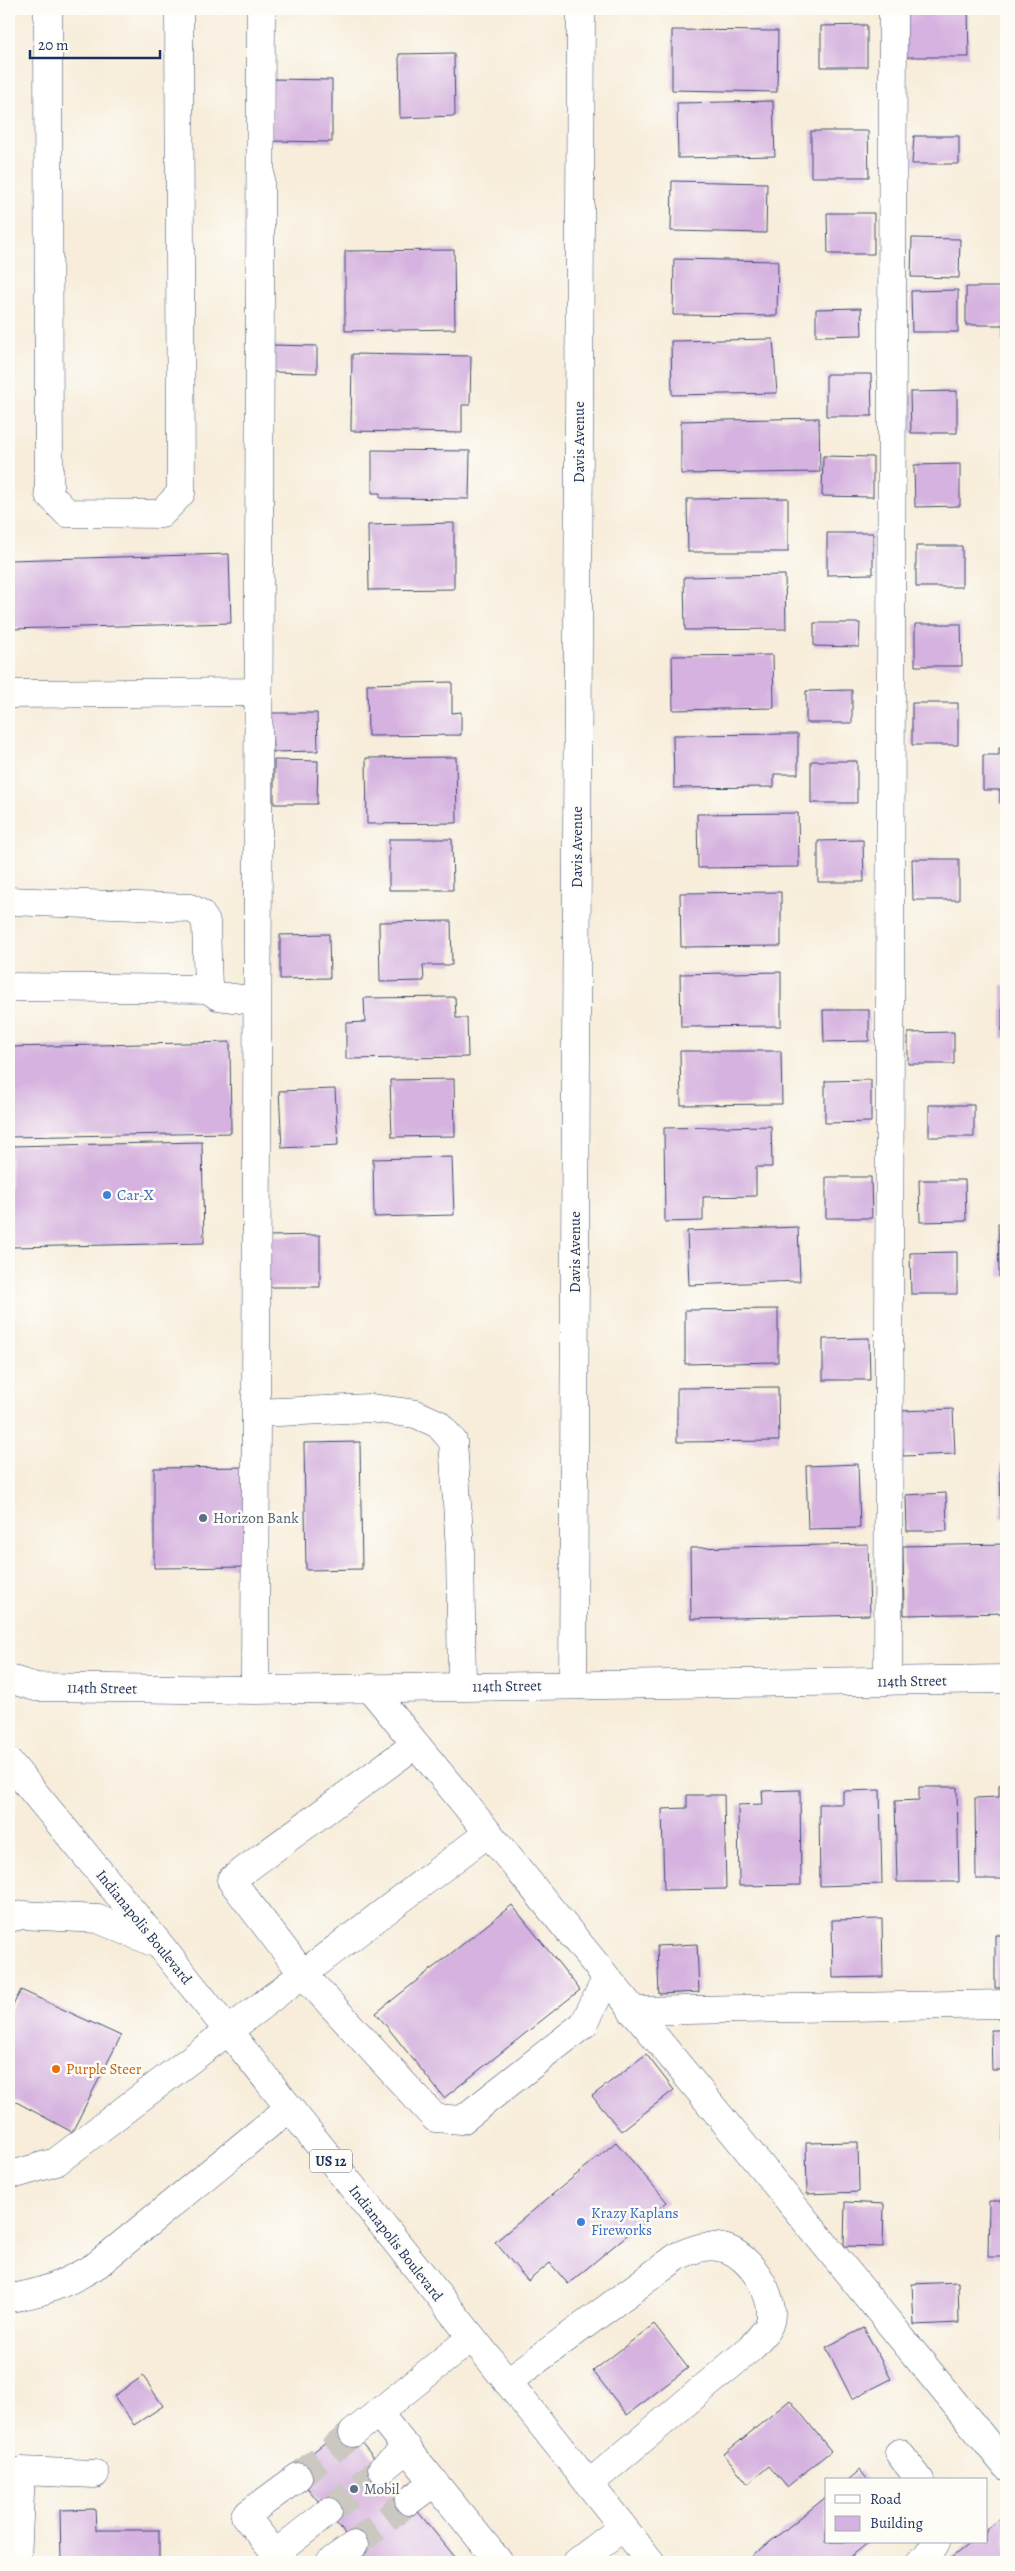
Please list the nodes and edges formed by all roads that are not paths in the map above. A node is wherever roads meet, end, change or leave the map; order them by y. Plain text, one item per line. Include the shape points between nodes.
1 (48, 9) edge
2 (179, 9) edge
3 (261, 9) edge
4 (581, 9) edge
5 (893, 9) edge
6 (258, 692) junction
7 (9, 694) edge
8 (9, 901) edge
9 (9, 987) edge
10 (208, 989) junction
11 (257, 1001) junction
12 (256, 1413) junction
13 (9, 1679) edge
14 (1006, 1679) edge
15 (888, 1681) junction
16 (573, 1685) junction
17 (462, 1687) junction
18 (370, 1688) junction
19 (255, 1690) junction
20 (416, 1744) junction
21 (9, 1762) edge
22 (488, 1833) junction
23 (9, 1918) edge
24 (159, 1944) junction
25 (303, 1974) junction
26 (606, 1979) junction
27 (1006, 2004) edge
28 (632, 2011) junction
29 (228, 2031) junction
30 (289, 2108) junction
31 (9, 2173) edge
32 (9, 2298) edge
33 (471, 2338) junction
34 (507, 2382) junction
35 (378, 2412) junction
36 (353, 2433) tunnel mouth
37 (408, 2448) junction
38 (899, 2453) dead end
39 (1006, 2466) edge
40 (382, 2469) tunnel mouth
41 (95, 2474) dead end
42 (298, 2476) tunnel mouth
43 (918, 2478) edge
44 (435, 2482) junction
45 (589, 2484) junction
46 (409, 2501) tunnel mouth
47 (328, 2512) tunnel mouth
48 (623, 2527) junction
49 (935, 2544) edge
50 (354, 2545) tunnel mouth
51 (278, 2558) edge
52 (17, 2562) edge
53 (330, 2562) edge
54 (499, 2562) edge
55 (577, 2562) edge
56 (652, 2562) edge
57 (920, 2562) edge

1 - 2 street via 49,494 68,513 161,514 181,492
3 - 6 street
4 - 16 street, Davis Avenue
5 - 15 street
6 - 7 street
6 - 11 street
8 - 10 street via 190,908 200,913 206,922
9 - 10 street
10 - 11 street via 218,996
11 - 12 street
12 - 17 street via 370,1408 416,1414 438,1424 453,1441 460,1549
12 - 19 street
13 - 19 street, 114th Street via 36,1687
14 - 15 street, 114th Street
15 - 16 street, 114th Street
16 - 17 street, 114th Street
17 - 18 street, 114th Street
18 - 19 street, 114th Street
18 - 20 street
20 - 22 street
20 - 25 street via 231,1880
21 - 24 street, Indianapolis Boulevard / US 12
22 - 25 street
22 - 26 street
23 - 24 street via 22,1915 98,1919
24 - 29 street, Indianapolis Boulevard / US 12
25 - 26 street via 435,2118 462,2120 584,2024
25 - 29 street
26 - 28 street
27 - 28 street
28 - 39 street
29 - 30 street, Indianapolis Boulevard / US 12
29 - 31 street via 56,2162 20,2173
30 - 32 street via 98,2264 74,2279 27,2296
30 - 33 street, Indianapolis Boulevard / US 12
33 - 34 street, Indianapolis Boulevard / US 12
33 - 35 street
34 - 45 street, Indianapolis Boulevard / US 12
34 - 45 street via 678,2256 697,2247 724,2248 746,2260 770,2303 768,2326 751,2348
35 - 36 street
35 - 37 street
37 - 40 street
37 - 44 street
38 - 43 street
41 - 52 street via 21,2471
42 - 51 street via 245,2516
44 - 46 street
44 - 54 street
45 - 48 street, Indianapolis Boulevard / US 12
47 - 51 street
48 - 55 street
48 - 56 street, Indianapolis Boulevard / US 12
49 - 57 street
50 - 53 street

